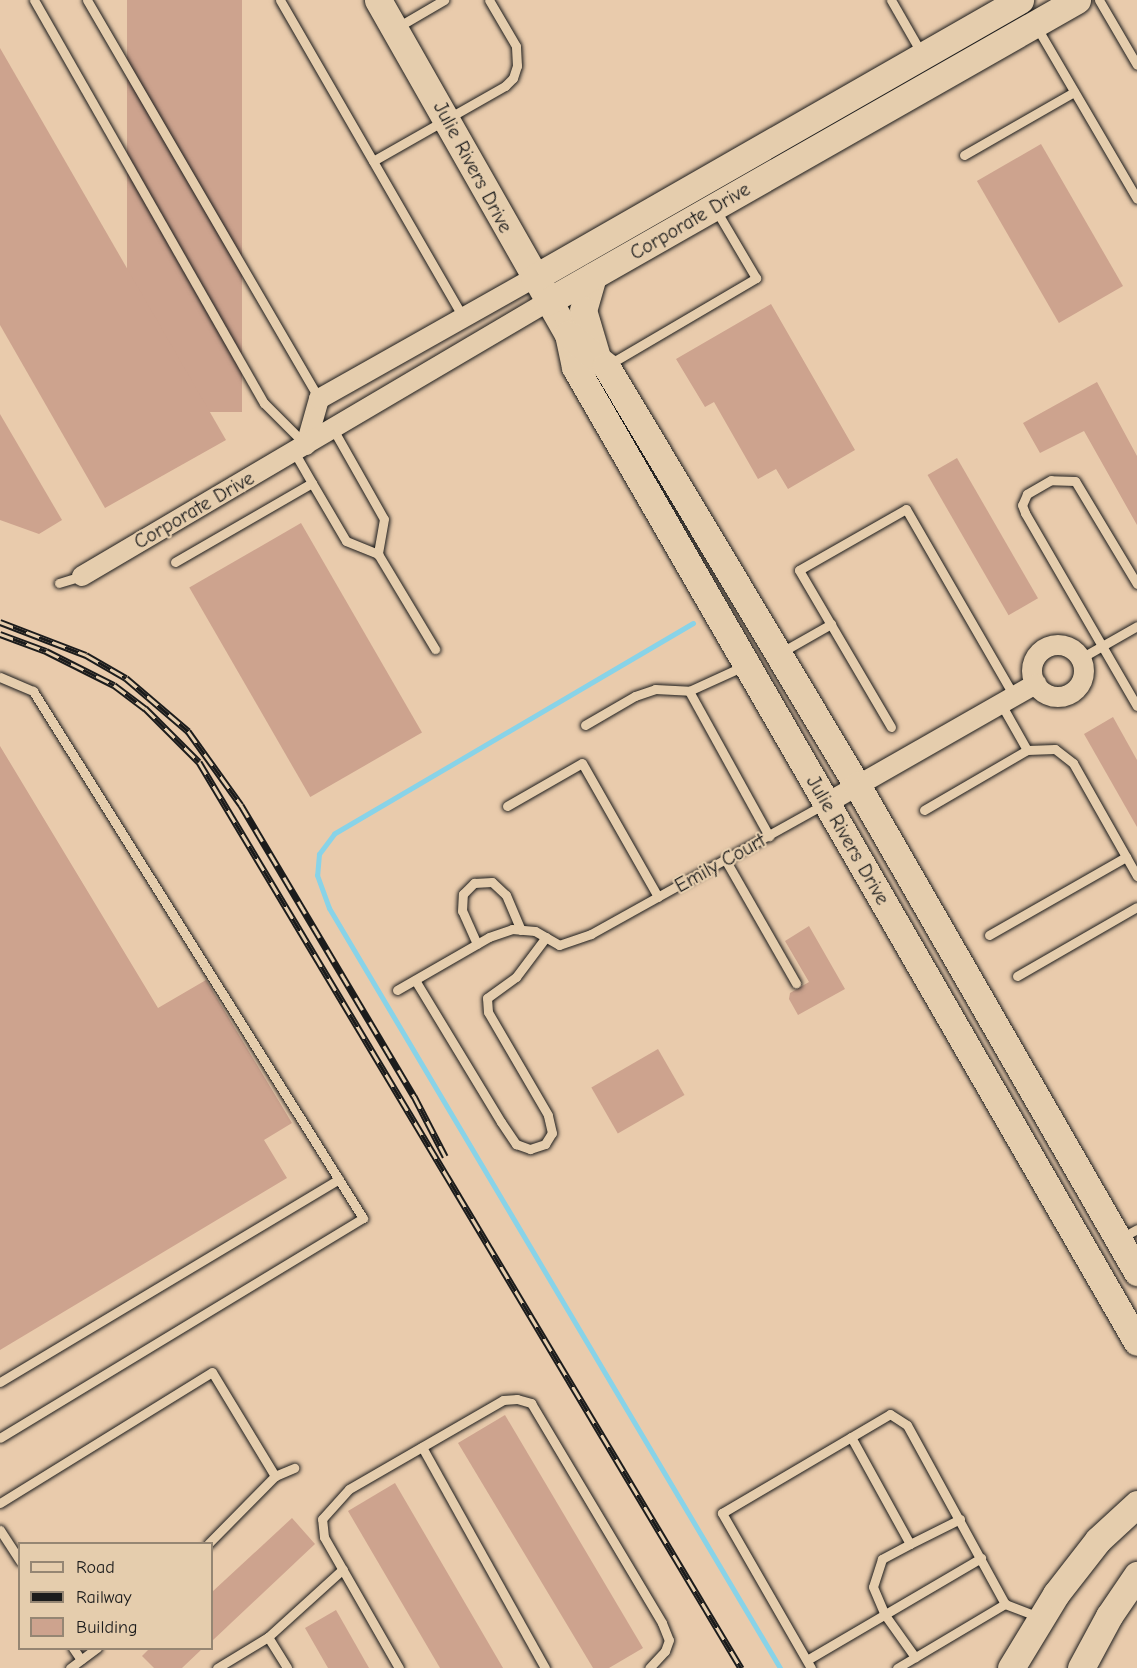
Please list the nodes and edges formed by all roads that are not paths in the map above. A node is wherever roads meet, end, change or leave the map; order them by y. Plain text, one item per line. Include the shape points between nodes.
1 (87, 0) edge
2 (280, 0) edge
3 (378, 0) edge
4 (444, 0) edge
5 (489, 0) edge
6 (891, 0) edge
7 (1020, 0) edge
8 (1077, 0) edge
9 (1099, 0) edge
10 (38, 1) edge
11 (1035, 24) junction
12 (396, 28) junction
13 (923, 56) junction
14 (1137, 65) edge
15 (887, 77) junction
16 (1074, 92) junction
17 (901, 101) junction
18 (448, 118) junction
19 (964, 155) dead end
20 (373, 160) junction
21 (1134, 187) edge
22 (1137, 199) edge
23 (714, 207) junction
24 (592, 276) junction
25 (534, 278) junction
26 (547, 302) junction
27 (464, 319) junction
28 (568, 334) junction
29 (479, 343) junction
30 (601, 360) junction
31 (319, 399) junction
32 (333, 429) junction
33 (300, 448) junction
34 (312, 483) junction
35 (378, 554) junction
36 (175, 562) dead end
37 (82, 576) joint
38 (59, 583) dead end
39 (1137, 584) edge
40 (831, 624) junction
41 (1137, 626) edge
42 (1102, 646) junction
43 (435, 649) dead end
44 (778, 654) junction
45 (1081, 658) junction
46 (748, 664) junction
47 (0, 677) edge
48 (1036, 684) junction
49 (689, 691) junction
50 (1007, 700) junction
51 (1137, 706) edge
52 (585, 725) dead end
53 (891, 727) dead end
54 (1027, 750) junction
55 (857, 785) junction
56 (827, 803) junction
57 (507, 806) dead end
58 (924, 810) dead end
59 (769, 836) junction
60 (1126, 857) junction
61 (726, 861) junction
62 (1137, 876) edge
63 (658, 897) junction
64 (1137, 907) edge
65 (521, 930) junction
66 (990, 934) dead end
67 (546, 937) junction
68 (477, 944) junction
69 (1017, 976) dead end
70 (415, 980) junction
71 (796, 982) dead end
72 (397, 990) dead end
73 (1005, 1045) junction
74 (976, 1064) junction
75 (339, 1179) junction
76 (1128, 1234) edge
77 (1137, 1272) edge
78 (1137, 1342) edge
79 (0, 1382) edge
80 (851, 1437) junction
81 (0, 1438) edge
82 (422, 1447) junction
83 (294, 1468) dead end
84 (275, 1476) junction
85 (0, 1503) edge
86 (1137, 1504) edge
87 (960, 1519) junction
88 (0, 1530) edge
89 (210, 1542) edge
90 (910, 1544) junction
91 (18, 1558) edge
92 (981, 1558) junction
93 (343, 1569) junction
94 (1137, 1575) edge
95 (1005, 1604) junction
96 (885, 1615) junction
97 (1041, 1618) junction
98 (268, 1637) junction
99 (75, 1650) edge
100 (94, 1650) edge
101 (915, 1657) junction
102 (81, 1660) junction
103 (809, 1664) edge
104 (70, 1668) edge
105 (217, 1668) edge
106 (287, 1668) edge
107 (399, 1668) edge
108 (545, 1668) edge
109 (649, 1668) edge
110 (897, 1668) edge
111 (1011, 1668) edge
112 (1081, 1668) edge

1 - 31 lane
2 - 20 lane
3 - 12 street, Julie Rivers Drive
4 - 12 lane
5 - 18 lane via 516,46 517,66 506,86
6 - 13 lane
7 - 13 street, Corporate Drive
8 - 11 street, Corporate Drive
9 - 14 lane
10 - 33 lane via 264,403
11 - 16 lane
11 - 17 street, Corporate Drive
12 - 18 street, Julie Rivers Drive
13 - 15 street, Corporate Drive
15 - 17 street
15 - 25 street, Corporate Drive
16 - 19 lane
16 - 21 lane
17 - 23 street, Corporate Drive
18 - 20 lane
18 - 25 street, Julie Rivers Drive
20 - 27 lane
21 - 22 lane
23 - 24 street, Corporate Drive
23 - 30 lane via 756,278
24 - 26 street, Corporate Drive
24 - 30 street via 583,310
25 - 26 street, Julie Rivers Drive
25 - 27 street, Corporate Drive
26 - 28 street, Julie Rivers Drive
26 - 29 street, Corporate Drive
27 - 29 street
27 - 31 street, Corporate Drive
28 - 30 street, Julie Rivers Drive
28 - 46 street, Julie Rivers Drive via 575,367
29 - 32 street, Corporate Drive
30 - 44 street, Julie Rivers Drive
31 - 33 street
32 - 33 street, Corporate Drive
32 - 35 lane via 384,519
33 - 34 lane
33 - 37 street, Corporate Drive
34 - 35 lane via 346,541
34 - 36 lane
35 - 43 lane
37 - 38 lane
39 - 42 lane via 1075,481 1051,480 1027,494 1022,505 1025,513
40 - 44 lane
40 - 50 lane via 799,570 906,509
40 - 53 lane
41 - 42 lane
42 - 45 lane
42 - 51 lane
44 - 46 street
44 - 55 street, Julie Rivers Drive
45 - 48 street via 1084,675 1075,691 1049,696
45 - 48 street via 1061,644 1045,648 1034,660
46 - 49 lane
46 - 56 street, Julie Rivers Drive
47 - 75 lane via 33,691
48 - 50 street, Emily Court
49 - 52 lane via 655,688
49 - 59 lane
50 - 54 lane
50 - 55 street, Emily Court
54 - 58 lane
54 - 60 lane via 1042,747 1066,755
55 - 56 street, Emily Court
55 - 73 street, Julie Rivers Drive
56 - 59 lane, Emily Court
56 - 74 street, Julie Rivers Drive
57 - 63 lane via 582,763
59 - 61 lane, Emily Court
60 - 62 lane
60 - 66 lane
61 - 63 lane, Emily Court
61 - 71 lane
63 - 67 lane, Emily Court via 591,934 559,945
64 - 69 lane
65 - 67 lane, Emily Court
65 - 68 lane via 512,929
65 - 68 lane via 506,896 492,882 474,883 463,894 462,911
67 - 70 lane via 516,977 487,998 488,1012 548,1115 552,1133 544,1144 530,1149 516,1144 501,1122
68 - 70 lane
70 - 72 lane
73 - 74 street
73 - 76 street, Julie Rivers Drive
74 - 78 street, Julie Rivers Drive
75 - 79 lane
75 - 81 lane via 363,1218
76 - 77 street, Julie Rivers Drive
80 - 87 lane via 890,1414 907,1425
80 - 90 lane
80 - 103 lane via 722,1513
82 - 93 lane via 349,1489 322,1519 324,1537
82 - 108 lane
82 - 109 lane via 503,1400 531,1403 662,1623 669,1640 665,1651
83 - 84 lane
84 - 85 lane via 212,1372
84 - 89 lane
86 - 97 street via 1098,1540
87 - 90 lane
87 - 92 lane
88 - 91 lane
90 - 96 lane via 882,1559 873,1587
92 - 95 lane
92 - 96 lane
93 - 98 lane
93 - 107 lane
94 - 112 street
95 - 97 lane
95 - 101 lane
96 - 101 lane
96 - 103 lane
97 - 111 street
98 - 105 lane
98 - 106 lane
99 - 102 lane
100 - 102 lane
101 - 110 lane
102 - 104 lane

